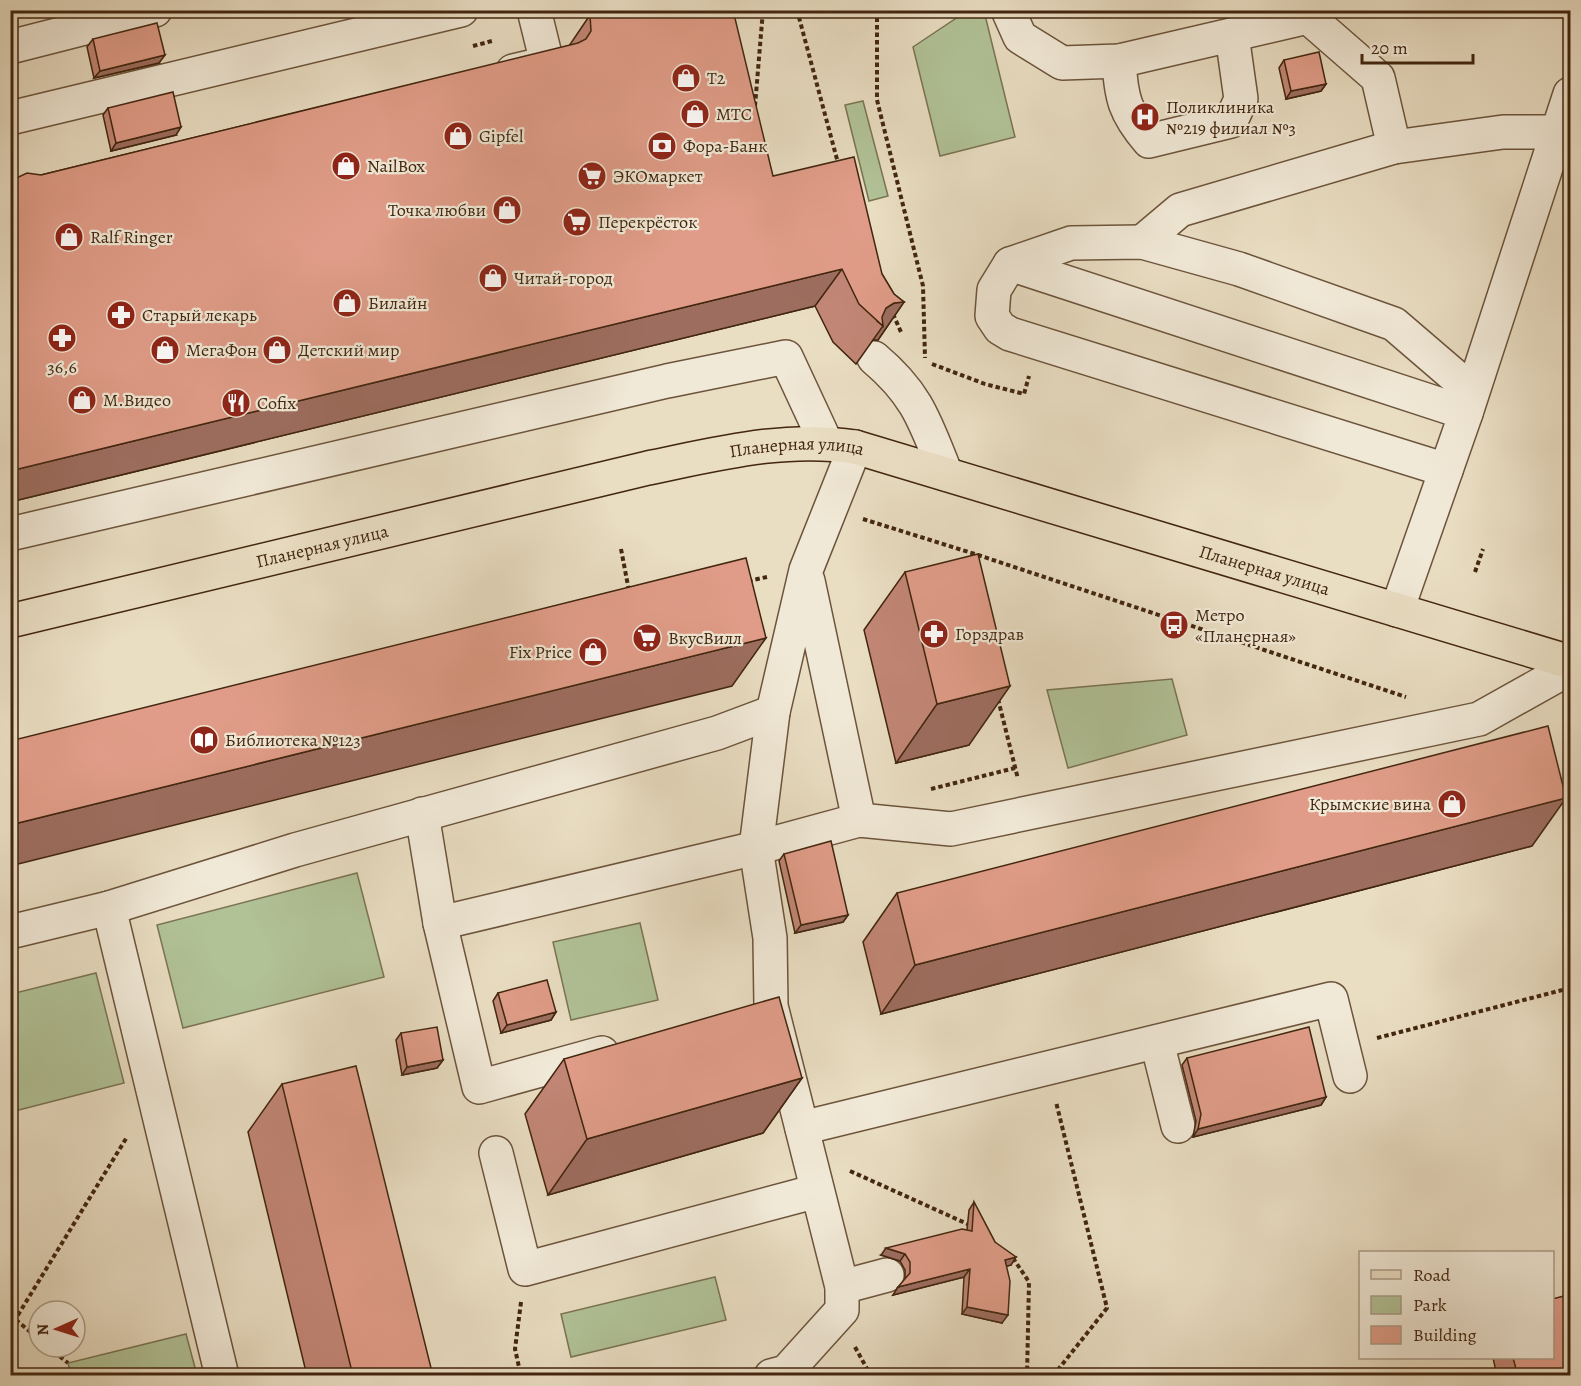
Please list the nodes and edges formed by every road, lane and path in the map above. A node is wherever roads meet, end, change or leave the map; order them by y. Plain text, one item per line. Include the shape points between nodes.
1 (155, 10) edge
2 (461, 10) edge
3 (534, 10) edge
4 (763, 10) edge
5 (797, 10) edge
6 (877, 10) edge
7 (1008, 10) edge
8 (1232, 35) junction
9 (10, 47) edge
10 (1119, 61) junction
11 (487, 77) edge
12 (1570, 94) edge
13 (754, 116) edge
14 (10, 118) edge
15 (1557, 132) junction
16 (1394, 147) junction
17 (1558, 171) edge
18 (841, 173) edge
19 (1142, 242) junction
20 (1010, 264) junction
21 (892, 312) edge
22 (905, 340) dead end
23 (919, 355) dead end
24 (874, 358) edge
25 (926, 362) junction
26 (1024, 394) dead end
27 (1469, 402) junction
28 (841, 445) junction
29 (1446, 470) junction
30 (946, 474) junction
31 (831, 509) junction
32 (10, 534) edge
33 (621, 549) dead end
34 (1483, 549) dead end
35 (978, 555) junction
36 (975, 565) edge
37 (806, 570) junction
38 (1474, 572) dead end
39 (737, 583) edge
40 (630, 595) edge
41 (1397, 610) junction
42 (10, 621) edge
43 (1570, 662) edge
44 (1570, 668) edge
45 (995, 688) edge
46 (1415, 700) dead end
47 (772, 712) junction
48 (1015, 768) junction
49 (925, 791) dead end
50 (1026, 812) junction
51 (422, 814) junction
52 (859, 820) junction
53 (756, 848) junction
54 (109, 908) junction
55 (440, 923) junction
56 (10, 932) edge
57 (1570, 988) edge
58 (771, 1006) junction
59 (737, 1016) edge
60 (1157, 1042) junction
61 (636, 1043) edge
62 (1347, 1062) joint
63 (1047, 1069) junction
64 (153, 1096) junction
65 (1178, 1126) dead end
66 (805, 1140) junction
67 (496, 1154) dead end
68 (818, 1191) junction
69 (979, 1230) edge
70 (1006, 1252) edge
71 (525, 1269) junction
72 (887, 1275) dead end
73 (842, 1287) junction
74 (10, 1315) edge
75 (16, 1320) junction
76 (10, 1328) edge
77 (27, 1329) edge
78 (63, 1359) edge
79 (68, 1363) dead end
80 (222, 1376) edge
81 (521, 1376) edge
82 (771, 1376) edge
83 (1027, 1376) edge
84 (1053, 1376) edge

1 - 9 lane
2 - 14 lane
3 - 11 lane via 547,63
4 - 13 path
5 - 18 path
6 - 25 path via 877,100 923,286
7 - 10 lane via 1020,37 1062,63
8 - 10 lane
8 - 10 lane via 1241,99 1231,121 1149,141 1131,121 1120,94
8 - 16 lane via 1308,17 1378,78
12 - 15 lane
15 - 16 lane via 1503,132
15 - 17 lane
16 - 19 lane via 1180,210
17 - 27 lane
19 - 20 lane via 1071,243
19 - 27 lane via 1239,269 1394,324
20 - 27 lane
20 - 29 lane via 994,290 992,316 1010,334
21 - 22 path
23 - 25 path
24 - 30 lane via 899,379 920,410
25 - 26 path
27 - 29 lane
28 - 30 main road, Планерная улица
28 - 31 lane
28 - 32 lane via 786,357
28 - 42 main road, Планерная улица via 748,448 648,468
29 - 41 lane
30 - 41 main road, Планерная улица
31 - 35 path
31 - 37 lane
33 - 40 path
34 - 38 path
35 - 36 path
35 - 46 path
37 - 39 path
37 - 47 lane
37 - 52 lane
41 - 43 main road, Планерная улица
44 - 50 lane via 1479,719
45 - 48 path
47 - 51 lane via 717,733
47 - 53 lane
48 - 49 path
48 - 50 path
50 - 52 lane via 951,830
51 - 54 lane
51 - 55 lane
52 - 53 lane
53 - 55 lane
53 - 58 lane via 770,938
54 - 56 lane
54 - 64 lane
55 - 61 lane via 479,1087
57 - 62 path
58 - 59 lane
58 - 66 lane
60 - 62 lane via 1331,999
60 - 63 lane
60 - 65 lane
63 - 66 lane
63 - 84 path via 1107,1308
64 - 75 path
64 - 80 lane
66 - 68 lane
66 - 69 path
67 - 71 lane
68 - 71 lane
68 - 73 lane
70 - 83 path via 1029,1282
71 - 81 path via 515,1349
72 - 73 lane
73 - 82 lane via 842,1310 786,1372
74 - 75 path
75 - 76 path
75 - 77 path
78 - 79 path

